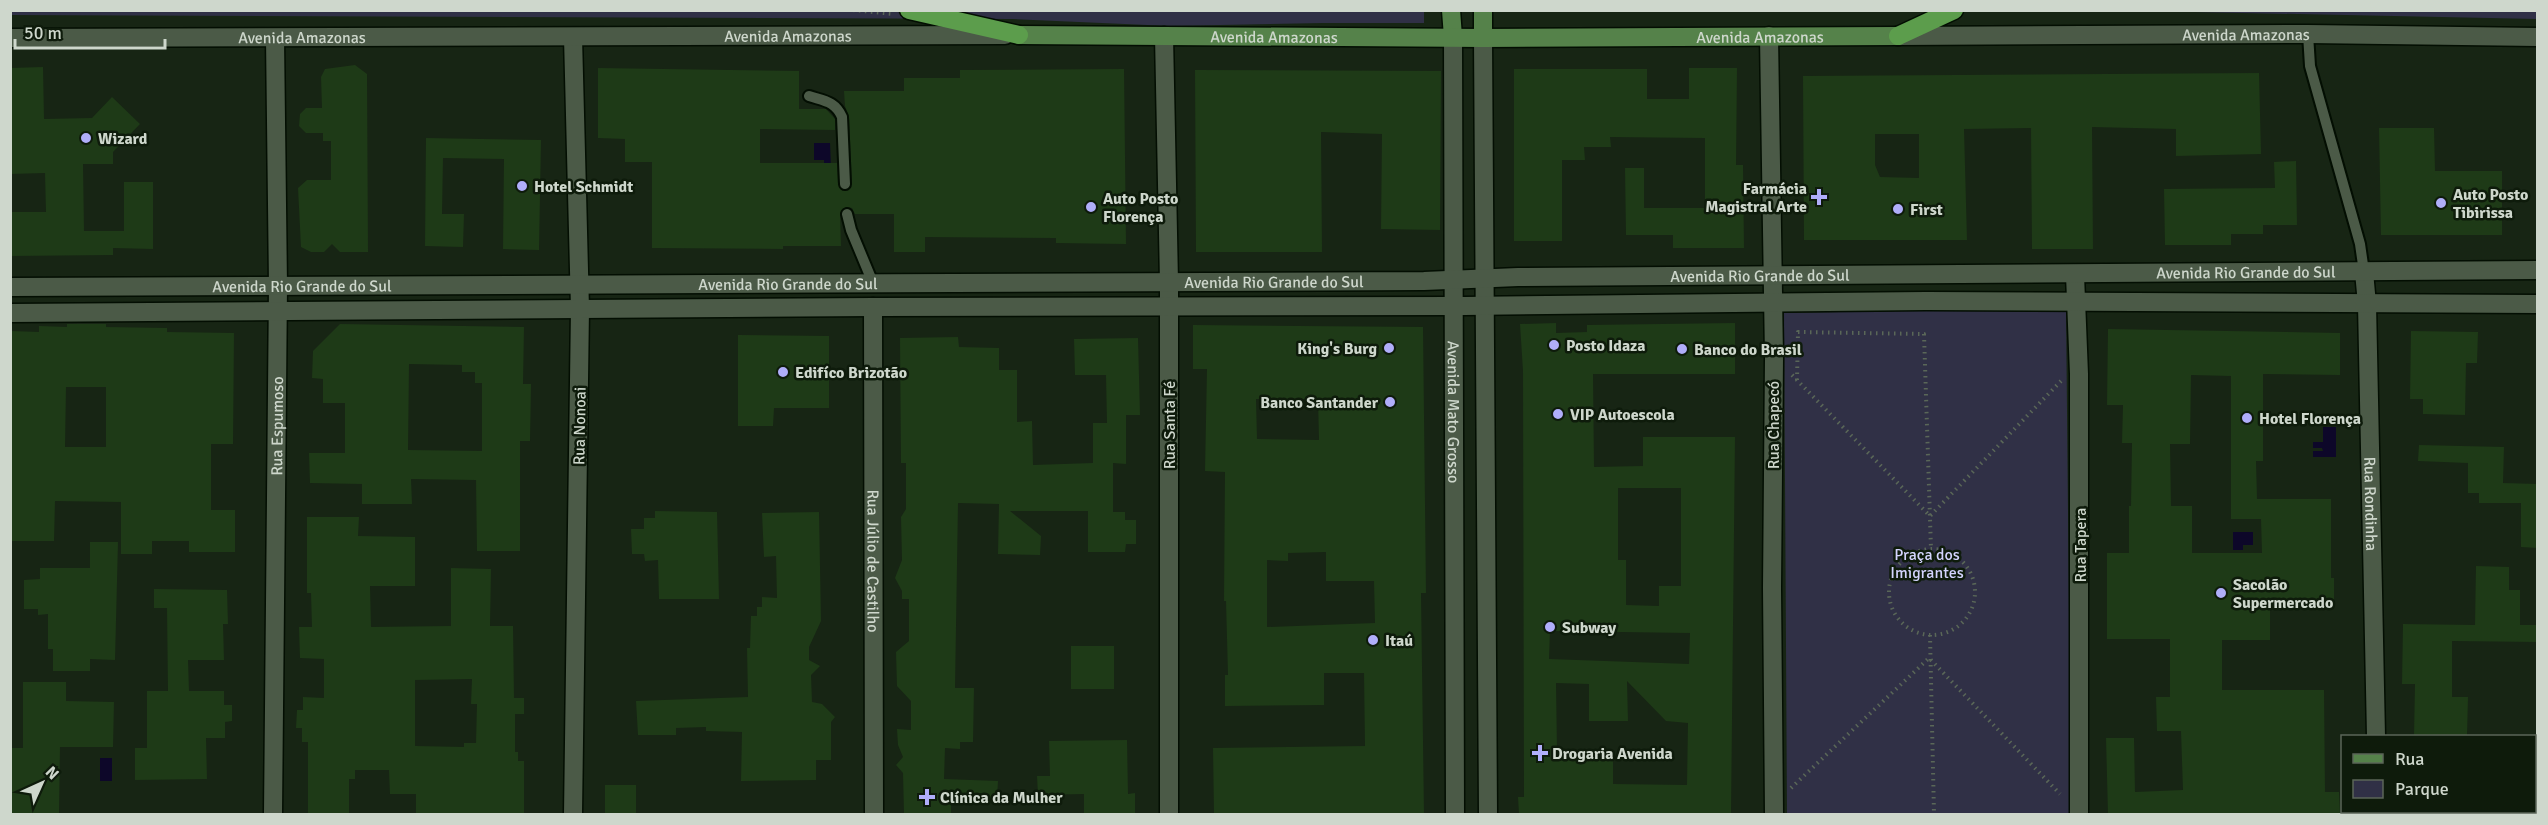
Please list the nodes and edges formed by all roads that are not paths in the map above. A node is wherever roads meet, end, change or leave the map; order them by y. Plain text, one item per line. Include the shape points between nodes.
1 (909, 10) edge
2 (1451, 10) edge
3 (1483, 10) edge
4 (1954, 10) edge
5 (2308, 34) junction
6 (1019, 35) junction
7 (1164, 36) junction
8 (1769, 36) junction
9 (1898, 36) junction
10 (573, 37) junction
11 (1453, 37) junction
12 (2538, 37) edge
13 (10, 38) edge
14 (275, 38) junction
15 (1483, 38) junction
16 (809, 96) dead end
17 (845, 184) dead end
18 (847, 214) dead end
19 (2538, 270) edge
20 (2364, 272) junction
21 (2075, 275) junction
22 (1773, 276) junction
23 (1485, 279) junction
24 (1455, 280) junction
25 (1169, 282) junction
26 (873, 283) junction
27 (579, 285) junction
28 (278, 286) junction
29 (10, 287) edge
30 (2076, 301) junction
31 (1773, 302) junction
32 (2367, 303) junction
33 (2538, 304) edge
34 (1455, 306) junction
35 (1485, 306) junction
36 (873, 307) junction
37 (1169, 308) junction
38 (580, 309) junction
39 (278, 312) junction
40 (10, 313) edge
41 (2376, 735) edge
42 (1774, 809) edge
43 (273, 814) edge
44 (573, 814) edge
45 (874, 814) edge
46 (1169, 814) edge
47 (1455, 814) edge
48 (1488, 814) edge
49 (2079, 814) edge

1 - 6 highway
2 - 11 main road, Avenida Mato Grosso
3 - 15 main road, Avenida Mato Grosso
4 - 9 highway
5 - 9 street, Avenida Amazonas
5 - 12 street, Avenida Amazonas
5 - 20 lane via 2310,66 2360,244
6 - 7 main road, Avenida Amazonas
6 - 10 street, Avenida Amazonas
7 - 11 main road, Avenida Amazonas
7 - 25 street, Rua Santa Fé
8 - 9 main road, Avenida Amazonas
8 - 15 main road, Avenida Amazonas
8 - 22 street, Rua Chapecó
10 - 14 street, Avenida Amazonas
10 - 27 street, Rua Nonoai
11 - 15 main road, Avenida Amazonas
11 - 24 street, Avenida Mato Grosso
13 - 14 street, Avenida Amazonas
14 - 28 street, Rua Espumoso
15 - 23 street, Avenida Mato Grosso
16 - 17 lane via 838,107 842,117
18 - 26 lane
19 - 20 street, Avenida Rio Grande do Sul
20 - 21 street, Avenida Rio Grande do Sul
20 - 32 street, Rua Rondinha
21 - 22 street, Avenida Rio Grande do Sul
21 - 30 street, Rua Tapera
22 - 23 street, Avenida Rio Grande do Sul
22 - 31 street, Rua Chapecó
23 - 24 street, Avenida Rio Grande do Sul
23 - 35 street, Avenida Mato Grosso
24 - 25 street, Avenida Rio Grande do Sul
24 - 34 street, Avenida Mato Grosso
25 - 26 street, Avenida Rio Grande do Sul
25 - 37 street, Rua Santa Fé
26 - 27 street, Avenida Rio Grande do Sul
27 - 28 street, Avenida Rio Grande do Sul
27 - 38 street, Rua Nonoai
28 - 29 street, Avenida Rio Grande do Sul
28 - 39 street, Rua Espumoso
30 - 31 street, Avenida Rio Grande do Sul
30 - 32 street, Avenida Rio Grande do Sul
30 - 49 street, Rua Tapera
31 - 35 street, Avenida Rio Grande do Sul
31 - 42 street, Rua Chapecó
32 - 33 street, Avenida Rio Grande do Sul
32 - 41 street, Rua Rondinha
34 - 35 street, Avenida Rio Grande do Sul
34 - 37 street, Avenida Rio Grande do Sul
34 - 47 street, Avenida Mato Grosso
35 - 48 street, Avenida Mato Grosso
36 - 37 street, Avenida Rio Grande do Sul
36 - 38 street, Avenida Rio Grande do Sul
36 - 45 street, Rua Júlio de Castilho
37 - 46 street, Rua Santa Fé
38 - 39 street, Avenida Rio Grande do Sul
38 - 44 street, Rua Nonoai
39 - 40 street, Avenida Rio Grande do Sul
39 - 43 street, Rua Espumoso

